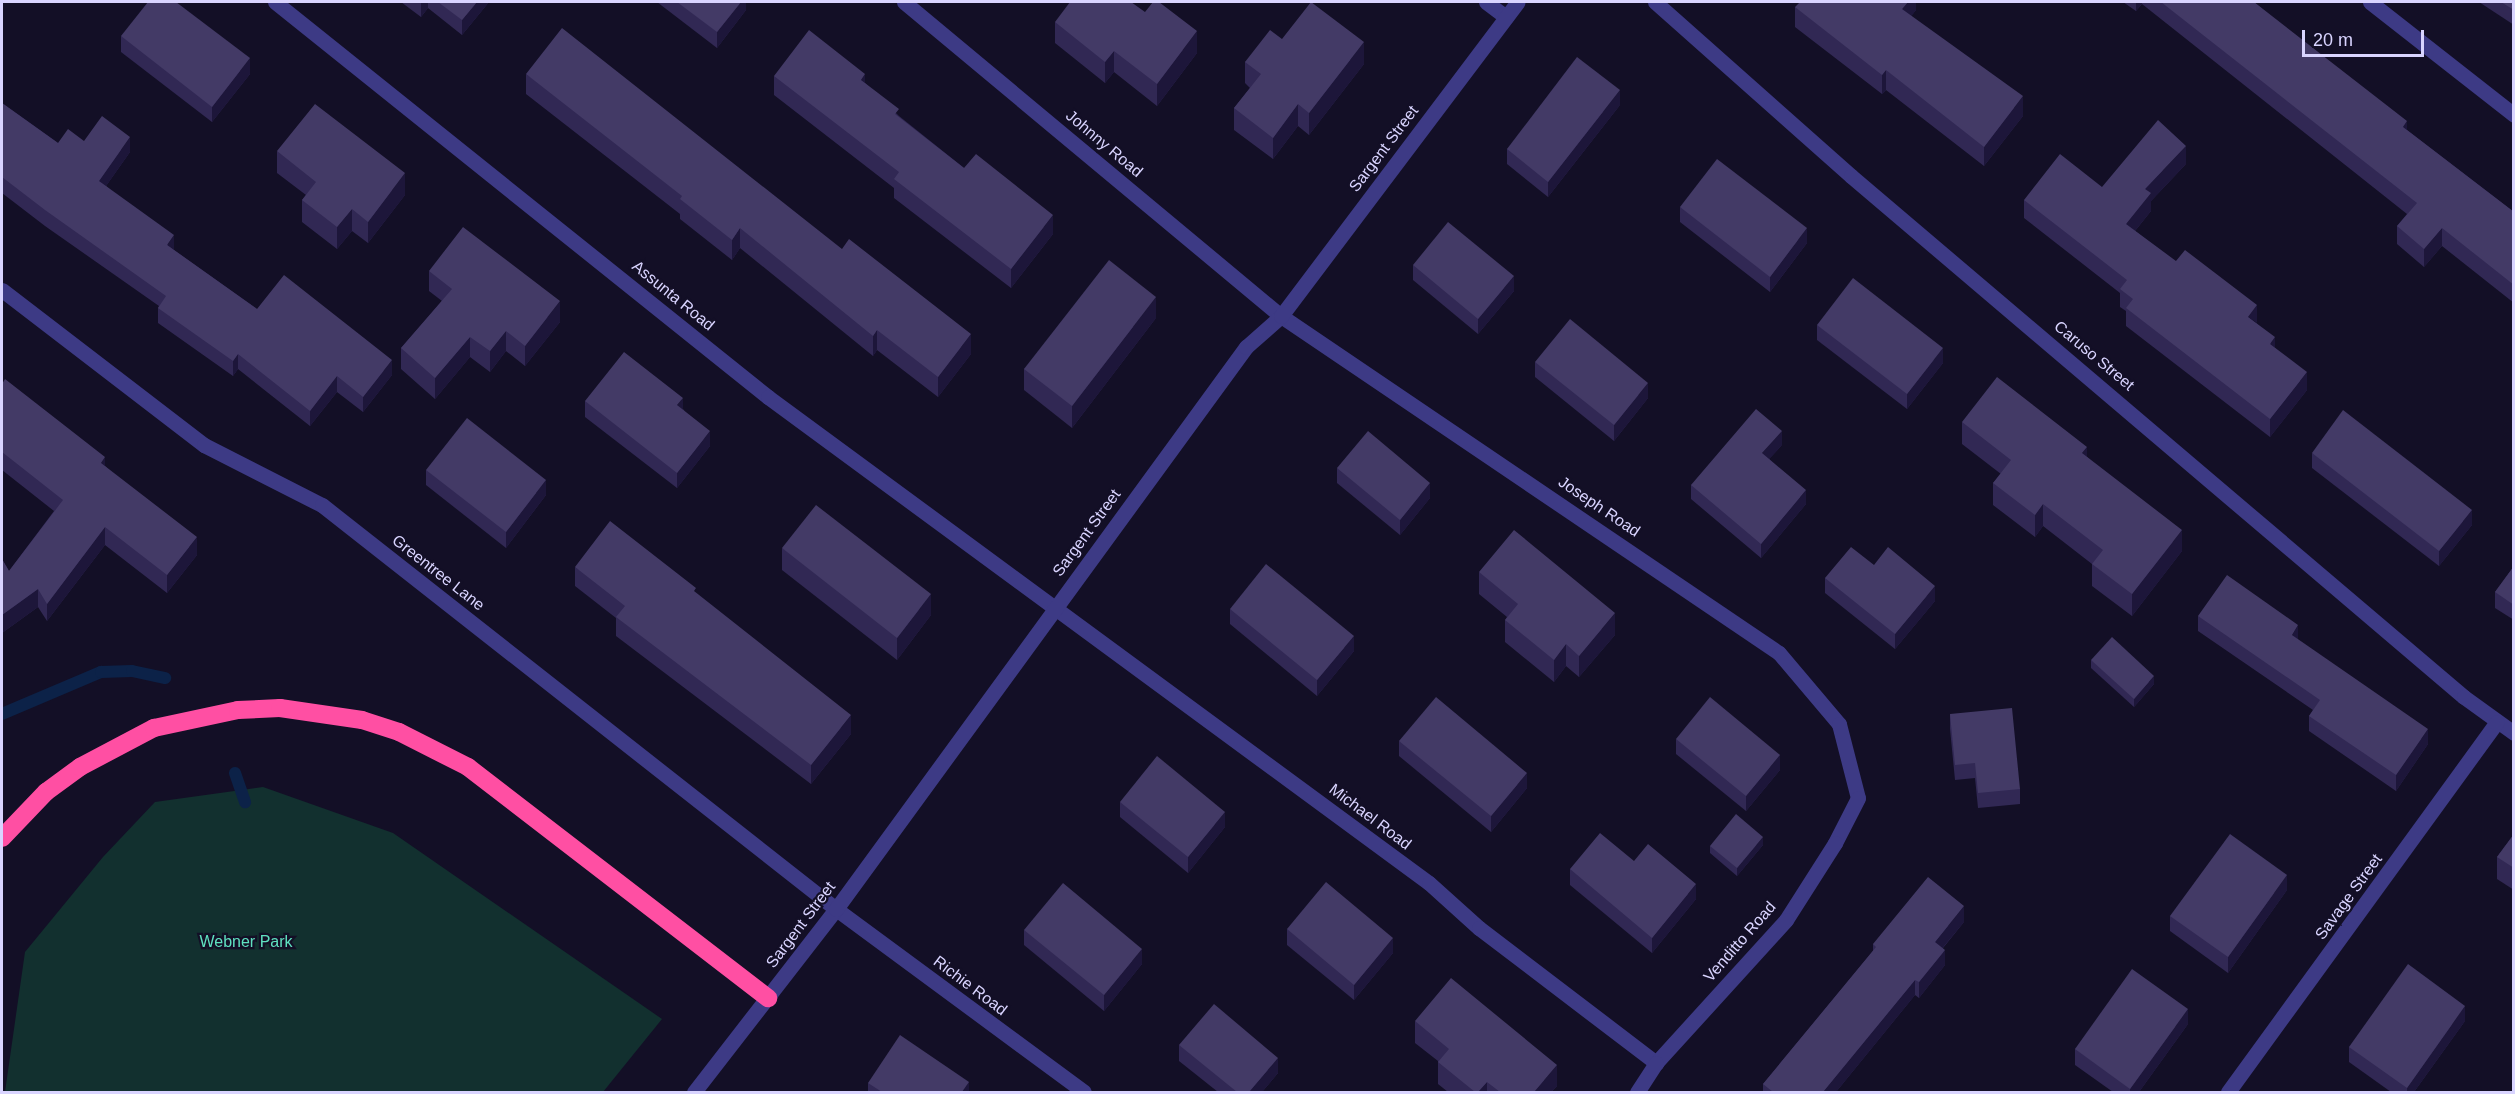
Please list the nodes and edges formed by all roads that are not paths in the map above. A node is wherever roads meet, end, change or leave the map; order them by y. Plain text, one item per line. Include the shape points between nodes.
1 (275, 2) edge
2 (904, 2) edge
3 (1486, 2) edge
4 (1518, 2) edge
5 (1655, 2) edge
6 (2370, 2) edge
7 (1506, 17) junction
8 (2514, 115) edge
9 (2, 290) edge
10 (1281, 316) junction
11 (1057, 607) junction
12 (2497, 722) junction
13 (2514, 733) edge
14 (1851, 769) joint
15 (2, 838) edge
16 (836, 909) junction
17 (768, 998) junction
18 (1656, 1063) junction
19 (694, 1092) edge
20 (1083, 1092) edge
21 (1637, 1092) edge
22 (2228, 1092) edge

1 - 11 street, Assunta Road via 768,397
2 - 10 street, Johnny Road
3 - 7 street
4 - 7 street, Sargent Street
5 - 12 street, Caruso Street via 1851,176
6 - 8 street
7 - 10 street, Sargent Street
9 - 16 street, Greentree Lane via 204,445 322,505
10 - 11 street, Sargent Street via 1246,347
10 - 14 street, Joseph Road via 1779,653 1839,724
11 - 16 street, Sargent Street
11 - 18 street, Michael Road via 1429,883 1479,928
12 - 13 street, Caruso Street
12 - 22 street, Savage Street
14 - 18 street, Venditto Road via 1858,798 1835,843 1785,920
15 - 17 highway via 46,792 80,767 154,728 218,713 280,708 362,720 399,732 468,767
16 - 17 street, Sargent Street
16 - 20 street, Richie Road
17 - 19 street, Sargent Street
18 - 21 street, Venditto Road

